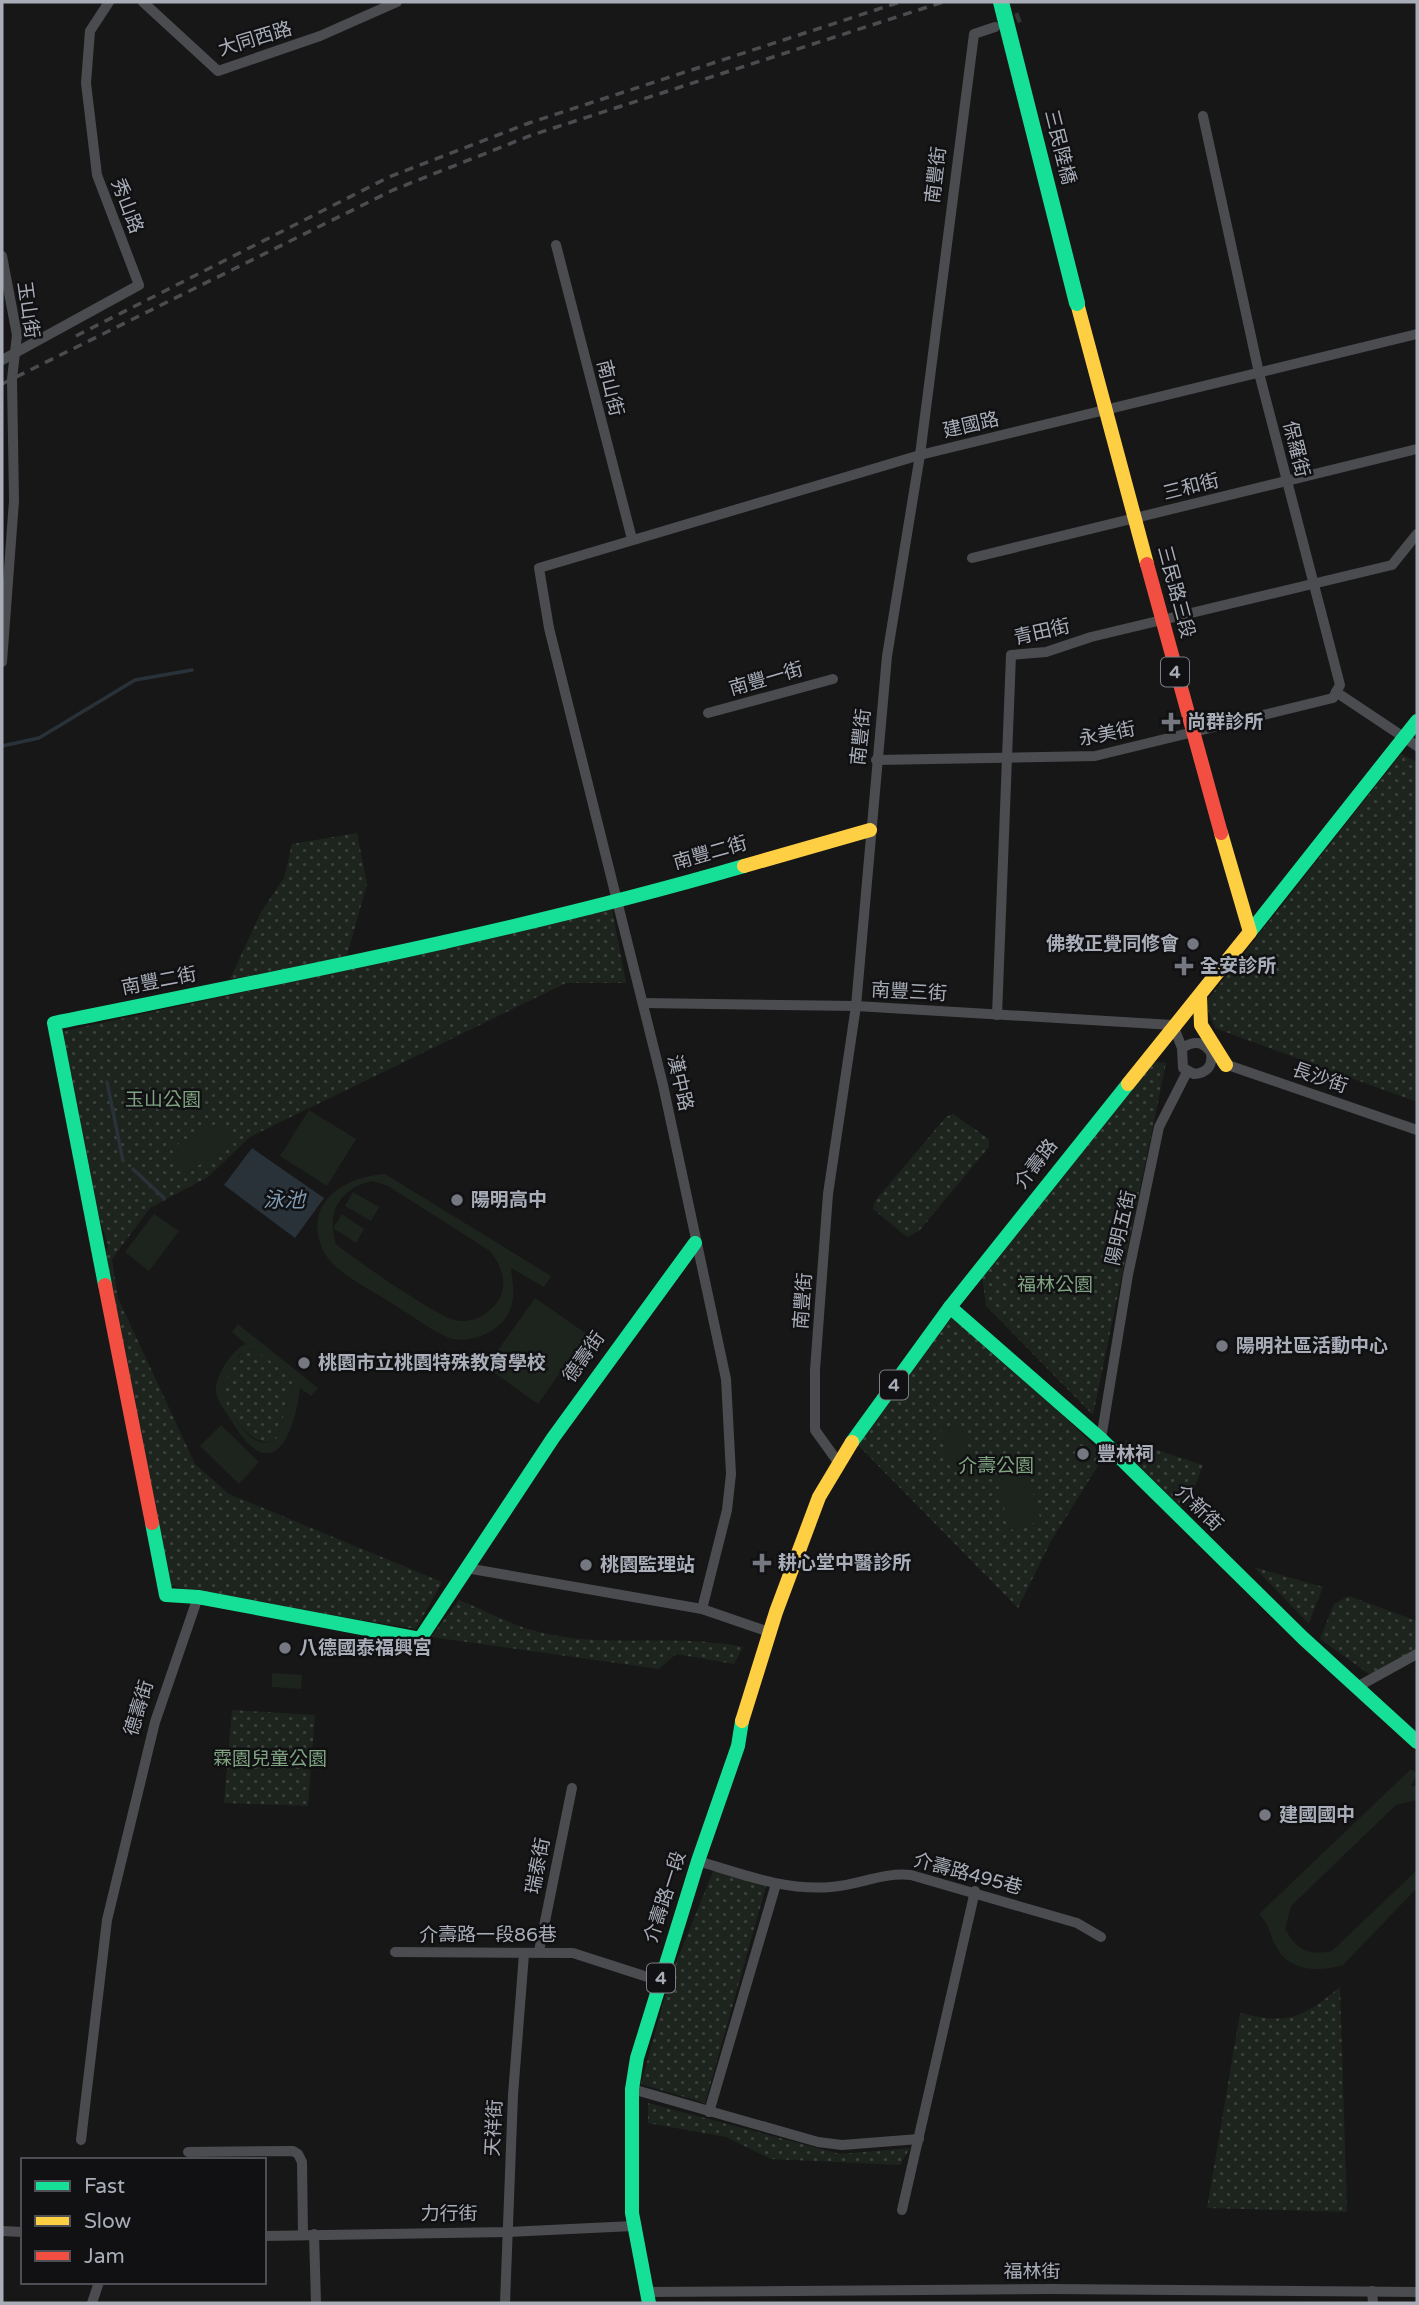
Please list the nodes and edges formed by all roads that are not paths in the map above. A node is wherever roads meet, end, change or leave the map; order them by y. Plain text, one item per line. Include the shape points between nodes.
1 (109, 2) edge
2 (143, 2) edge
3 (397, 2) edge
4 (1001, 2) edge
5 (995, 27) tunnel mouth
6 (1203, 116) dead end
7 (556, 245) dead end
8 (2, 256) edge
9 (1077, 303) joint
10 (1417, 334) edge
11 (16, 353) junction
12 (2, 360) edge
13 (1259, 373) junction
14 (1107, 411) junction
15 (1417, 449) edge
16 (920, 455) junction
17 (1286, 481) junction
18 (1135, 518) junction
19 (1417, 534) edge
20 (632, 539) junction
21 (972, 558) dead end
22 (539, 568) joint
23 (1312, 584) junction
24 (1162, 620) junction
25 (2, 662) edge
26 (833, 679) dead end
27 (1336, 692) junction
28 (708, 713) dead end
29 (1417, 721) edge
30 (1192, 733) junction
31 (1411, 742) edge
32 (876, 760) junction
33 (1008, 760) junction
34 (870, 830) junction
35 (617, 903) junction
36 (1250, 932) junction
37 (1200, 996) junction
38 (643, 1003) junction
39 (856, 1006) junction
40 (997, 1015) junction
41 (1173, 1025) junction
42 (1182, 1048) junction
43 (1219, 1062) junction
44 (1187, 1072) junction
45 (1417, 1129) edge
46 (695, 1243) junction
47 (950, 1307) junction
48 (1101, 1439) junction
49 (838, 1462) junction
50 (466, 1568) junction
51 (198, 1597) junction
52 (702, 1609) junction
53 (769, 1632) junction
54 (1417, 1654) edge
55 (756, 1674) joint
56 (1357, 1687) junction
57 (1417, 1742) edge
58 (572, 1788) dead end
59 (698, 1861) junction
60 (775, 1884) junction
61 (975, 1891) junction
62 (1101, 1937) dead end
63 (540, 1951) junction
64 (395, 1952) dead end
65 (524, 1954) junction
66 (660, 1981) junction
67 (632, 2089) junction
68 (709, 2112) junction
69 (919, 2139) junction
70 (81, 2140) dead end
71 (188, 2152) dead end
72 (902, 2210) dead end
73 (634, 2226) junction
74 (2, 2231) edge
75 (21, 2232) edge
76 (507, 2232) junction
77 (303, 2234) junction
78 (314, 2234) junction
79 (266, 2236) edge
80 (98, 2284) edge
81 (1372, 2291) junction
82 (1417, 2291) edge
83 (648, 2298) edge
84 (92, 2303) edge
85 (316, 2303) edge
86 (505, 2303) edge
87 (1373, 2303) edge

1 - 11 street, 秀山路 via 90,31 86,83 97,175 139,285
2 - 3 street, 大同西路 via 218,71 320,36
4 - 9 street, 三民陸橋 / 4, bridge
5 - 16 street, 南豐街 via 974,34
6 - 13 street, 保羅街
7 - 20 street, 南山街
8 - 11 street, 玉山街 via 18,335
9 - 14 street, 三民路三段 / 4
10 - 13 street, 建國路
11 - 12 street
11 - 25 street, 玉山街 via 12,379 14,501
13 - 14 street, 建國路
13 - 17 street, 保羅街
14 - 16 street, 建國路
14 - 18 street, 三民路三段 / 4
15 - 17 street, 三和街
16 - 20 street, 建國路
16 - 32 street, 南豐街 via 889,642
17 - 18 street, 三和街
17 - 23 street, 保羅街
18 - 21 street, 三和街
18 - 24 street, 三民路三段 / 4
19 - 23 street, 青田街 via 1392,565
20 - 22 street, 建國路
22 - 35 street, 漢中路 via 549,628
23 - 24 street, 青田街
23 - 27 street, 保羅街 via 1340,685
24 - 30 street, 三民路三段 / 4
24 - 33 street, 青田街 via 1046,652 1011,655
26 - 28 street, 南豐一街
27 - 30 street, 永美街 via 1333,698
27 - 31 street
29 - 31 street, 介壽路
30 - 33 street, 永美街 via 1095,756
30 - 36 street, 三民路三段 / 4
31 - 36 street, 介壽路
32 - 33 street, 永美街
32 - 34 street, 南豐街
33 - 40 street, 青田街
34 - 35 street, 南豐二街
34 - 39 street, 南豐街
35 - 38 street, 漢中路
35 - 51 street, 南豐二街 via 54,1023 166,1595
36 - 37 street, 介壽路 / 4
37 - 41 street, 介壽路 / 4
37 - 43 street via 1197,1014
38 - 39 street, 南豐三街
38 - 46 street, 漢中路
39 - 40 street, 南豐三街
39 - 49 street, 南豐街 via 828,1194 816,1370 815,1430
40 - 41 street, 南豐三街
41 - 42 street
41 - 47 street, 介壽路 / 4
42 - 43 street, 長沙街 via 1202,1043
42 - 44 street via 1180,1062
43 - 44 street via 1200,1074
43 - 45 street, 長沙街
44 - 48 street, 陽明五街 via 1160,1127 1128,1275
46 - 50 street, 德壽街 via 561,1427
46 - 52 street, 漢中路 via 726,1379 731,1474 727,1510
47 - 48 street, 介新街
47 - 49 street, 介壽路 / 4
48 - 56 street, 介新街
49 - 53 street, 介壽路 / 4 via 819,1497
50 - 51 street, 德壽街 via 420,1639
50 - 52 street
51 - 70 street, 德壽街 via 155,1722 107,1920
52 - 53 street
53 - 55 street, 介壽路 / 4
54 - 56 street
55 - 59 street, 介壽路一段 / 4 via 738,1746
56 - 57 street, 介新街
58 - 63 street, 瑞泰街
59 - 60 street, 介壽路495巷
59 - 66 street, 介壽路一段 / 4
60 - 61 street, 介壽路495巷 via 834,1887 892,1873
60 - 68 street
61 - 62 street, 介壽路495巷 via 1077,1923
61 - 69 street
63 - 65 street, 介壽路一段86巷
63 - 66 street, 介壽路一段86巷 via 573,1952
64 - 65 street, 介壽路一段86巷
65 - 76 street, 天祥街
66 - 67 street, 介壽路一段 / 4
67 - 68 street
67 - 73 street, 介壽路一段 / 4
68 - 69 street via 818,2142 842,2145
69 - 72 street
71 - 77 street via 299,2154
73 - 76 street, 力行街
73 - 83 street, 介壽路一段 / 4
74 - 75 street
76 - 78 street, 力行街
76 - 86 street, 天祥街
77 - 78 street, 力行街
77 - 79 street, 力行街
78 - 85 street
80 - 84 street
81 - 82 street, 福林街
81 - 83 street, 福林街 via 1024,2289
81 - 87 street

